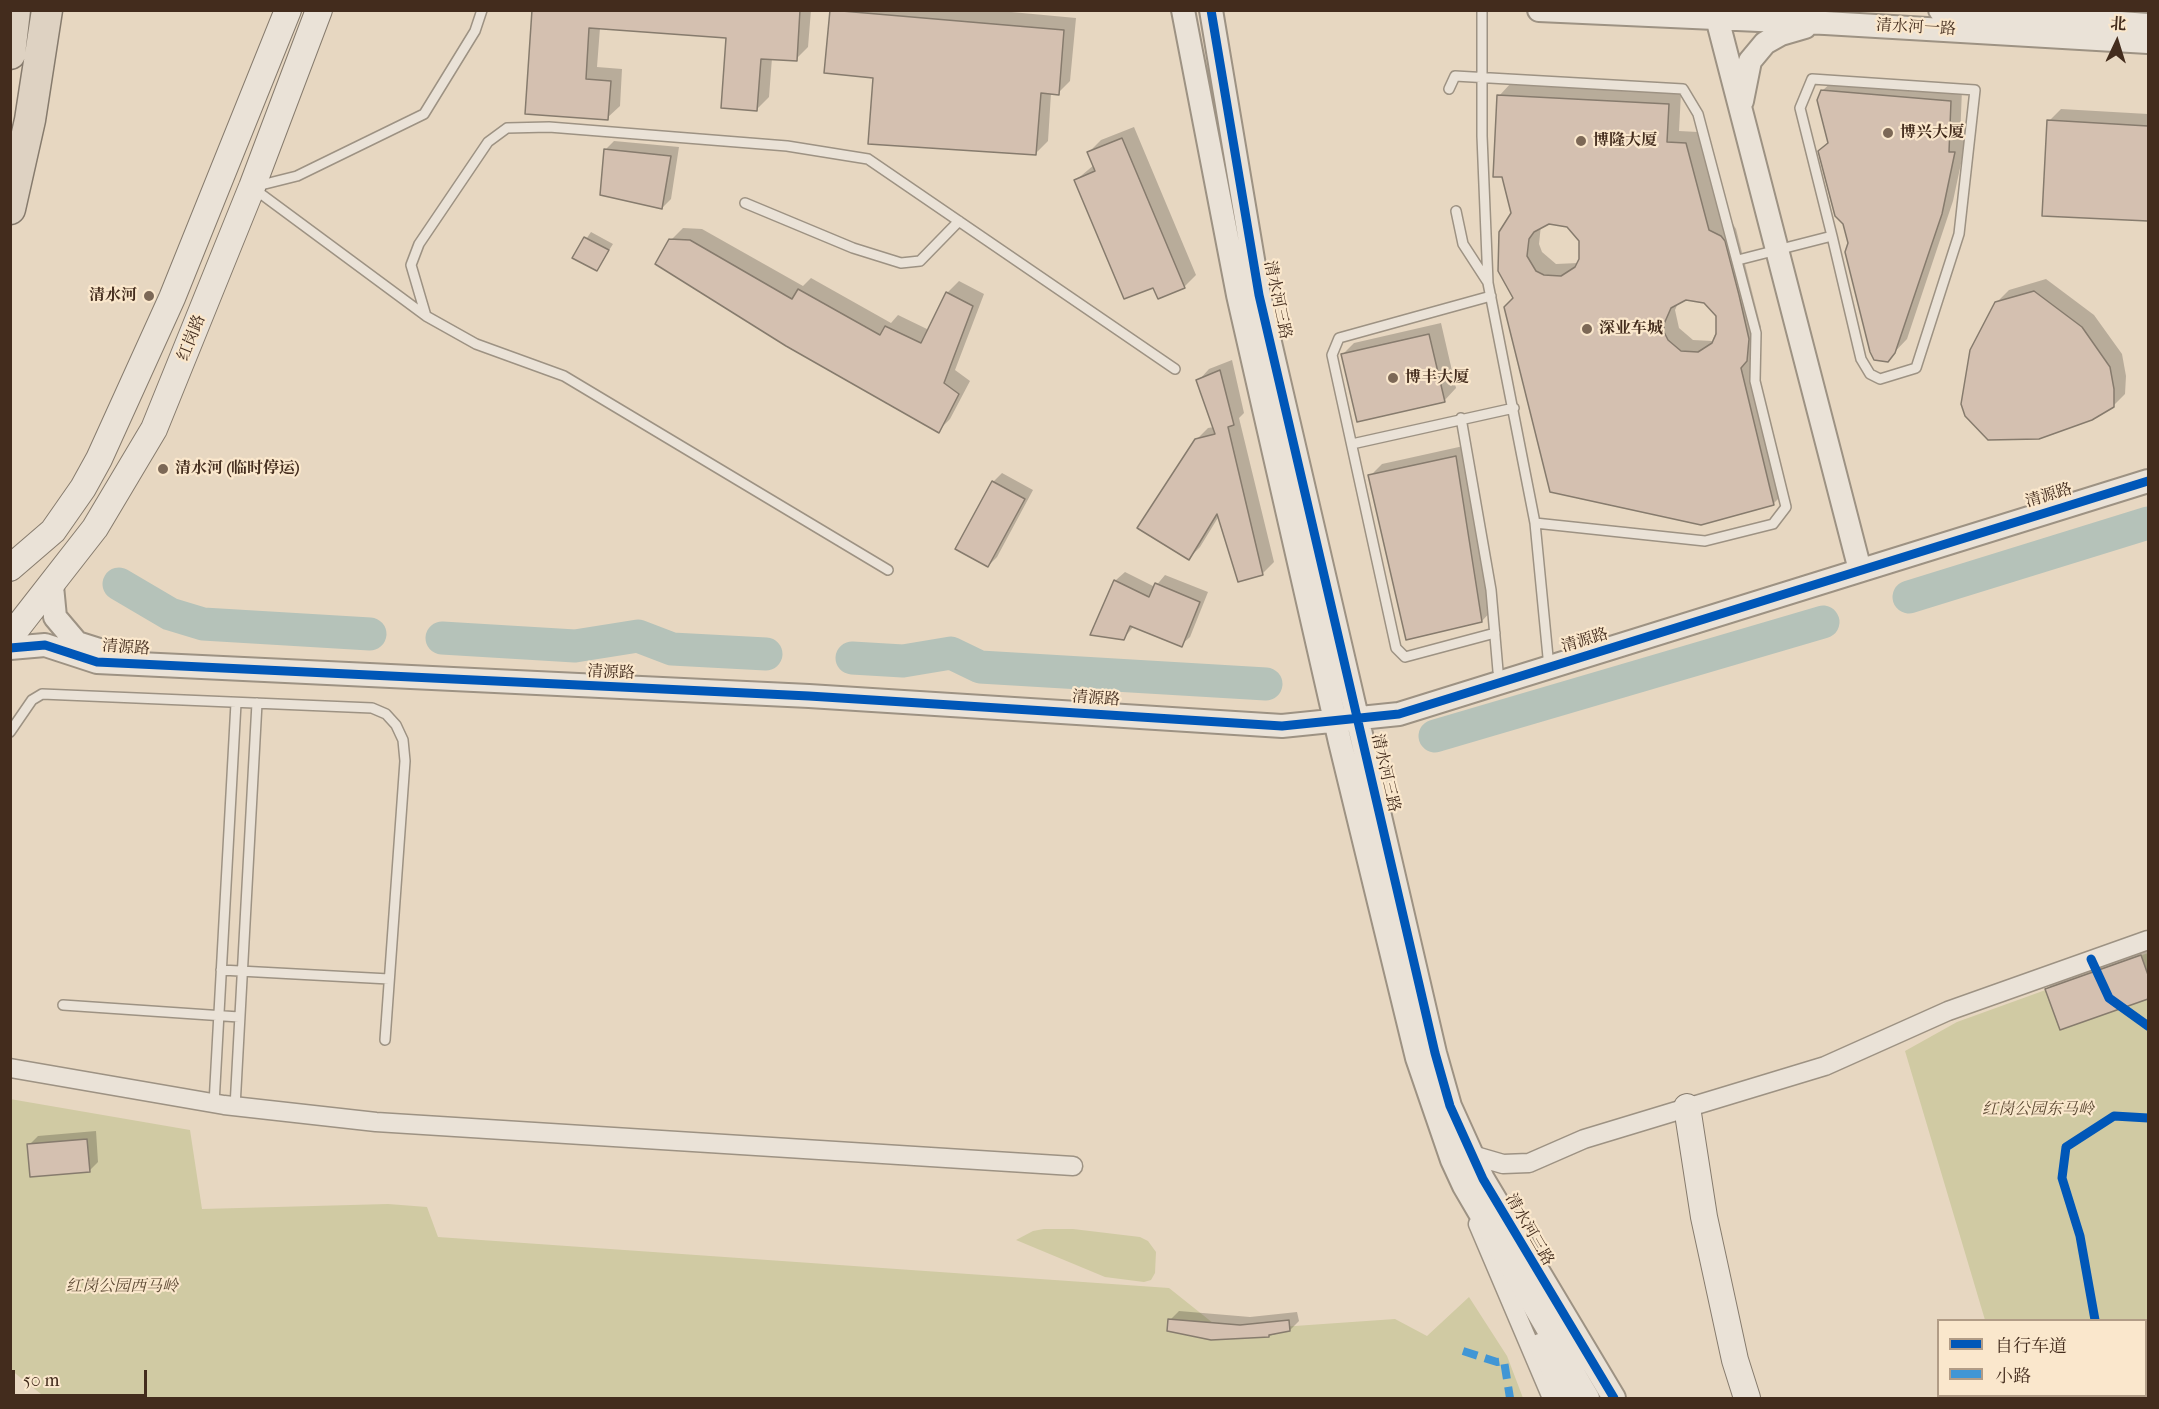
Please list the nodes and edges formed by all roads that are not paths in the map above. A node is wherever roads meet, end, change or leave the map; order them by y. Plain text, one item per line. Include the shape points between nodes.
1 (15, 10) edge
2 (47, 10) edge
3 (288, 10) edge
4 (319, 10) edge
5 (482, 10) edge
6 (1183, 10) edge
7 (1212, 10) edge
8 (1482, 10) edge
9 (1539, 10) edge
10 (1940, 10) edge
11 (1717, 14) edge
12 (1825, 23) junction
13 (2148, 25) edge
14 (2148, 42) edge
15 (10, 54) edge
16 (1481, 77) junction
17 (1449, 88) dead end
18 (1742, 114) junction
19 (252, 187) junction
20 (745, 203) dead end
21 (10, 209) edge
22 (1456, 211) dead end
23 (959, 221) junction
24 (1832, 236) junction
25 (1778, 250) junction
26 (1738, 260) junction
27 (1488, 283) junction
28 (1491, 296) junction
29 (426, 316) junction
30 (1174, 369) dead end
31 (1514, 408) junction
32 (1461, 418) junction
33 (1352, 444) junction
34 (2148, 472) edge
35 (2148, 481) edge
36 (1534, 523) junction
37 (1859, 566) junction
38 (10, 568) edge
39 (888, 570) dead end
40 (52, 586) junction
41 (1495, 633) junction
42 (10, 637) edge
43 (10, 648) edge
44 (1548, 657) junction
45 (1498, 671) junction
46 (236, 703) junction
47 (257, 704) junction
48 (1345, 714) junction
49 (10, 732) edge
50 (2148, 940) edge
51 (221, 970) junction
52 (242, 971) junction
53 (389, 979) junction
54 (63, 1005) dead end
55 (219, 1017) junction
56 (239, 1017) junction
57 (385, 1040) dead end
58 (10, 1068) edge
59 (214, 1104) junction
60 (235, 1107) junction
61 (1687, 1107) junction
62 (1462, 1157) junction
63 (1073, 1166) dead end
64 (1464, 1186) junction
65 (1510, 1268) junction
66 (1551, 1398) edge
67 (1567, 1398) edge
68 (1588, 1398) edge
69 (1614, 1398) edge
70 (1747, 1398) edge

1 - 15 highway
2 - 21 highway via 30,120
3 - 38 main road, 红岗路 via 181,277 99,459 53,531
4 - 19 main road, 红岗路
5 - 19 lane via 475,31 424,114 297,176
6 - 48 street, 清水河三路 via 1238,295
7 - 48 street, 清水河三路 via 1259,295
8 - 16 lane
9 - 11 street, 清水河一路
10 - 13 street, 清水河一路
11 - 12 street, 清水河一路
11 - 18 street
12 - 14 street, 清水河一路
12 - 18 street via 1781,34 1765,43 1750,61 1742,93
16 - 17 lane via 1455,76
16 - 26 lane via 1683,89 1698,114
16 - 27 lane
18 - 25 street
19 - 29 lane
19 - 40 main road, 红岗路 via 154,429 114,500
20 - 23 lane via 853,248 901,263 920,261
22 - 27 lane via 1463,244
23 - 29 lane via 868,159 787,146 549,127 507,128 488,142 419,244 411,265
23 - 30 lane
24 - 24 lane via 1800,108 1812,79 1975,90 1959,234 1916,368 1880,379 1870,374 1861,359
24 - 25 lane
25 - 26 lane
25 - 37 street
26 - 36 lane via 1756,333 1755,381 1786,507 1773,524 1705,541
27 - 28 lane
28 - 31 lane
28 - 33 lane via 1339,339 1332,355
29 - 39 lane via 476,344 564,376
31 - 32 lane
31 - 36 lane
32 - 33 lane
32 - 41 lane via 1483,536
33 - 41 lane via 1396,648 1405,657
34 - 37 street, 清源路
35 - 37 street, 清源路
36 - 44 lane
37 - 44 street, 清源路
37 - 48 street, 清源路 via 1399,714
40 - 42 main road, 红岗路
40 - 48 street, 清源路 via 55,617 77,643 101,650 809,685 1282,715
41 - 45 lane
43 - 48 street, 清源路 via 45,645 97,662 821,696 1282,726
44 - 45 street, 清源路
45 - 48 street, 清源路
46 - 47 lane
46 - 49 lane via 42,694 32,700
46 - 51 lane
47 - 52 lane
47 - 53 lane via 372,708 386,714 396,725 405,761
48 - 62 street, 清水河三路 via 1417,1058
50 - 61 street via 1948,1011 1825,1066
51 - 52 lane
51 - 55 lane
52 - 53 lane
52 - 56 lane
53 - 57 lane
54 - 55 lane
55 - 56 lane
55 - 59 lane
56 - 60 lane
58 - 59 street
59 - 60 street
60 - 63 street via 376,1122
61 - 62 street via 1584,1139 1529,1163 1503,1164
61 - 70 main road via 1704,1218
62 - 64 street, 清水河三路
62 - 69 street, 清水河三路 via 1483,1179
64 - 65 street, 清水河三路
64 - 66 street
65 - 67 street via 1539,1343
65 - 68 street, 清水河三路

